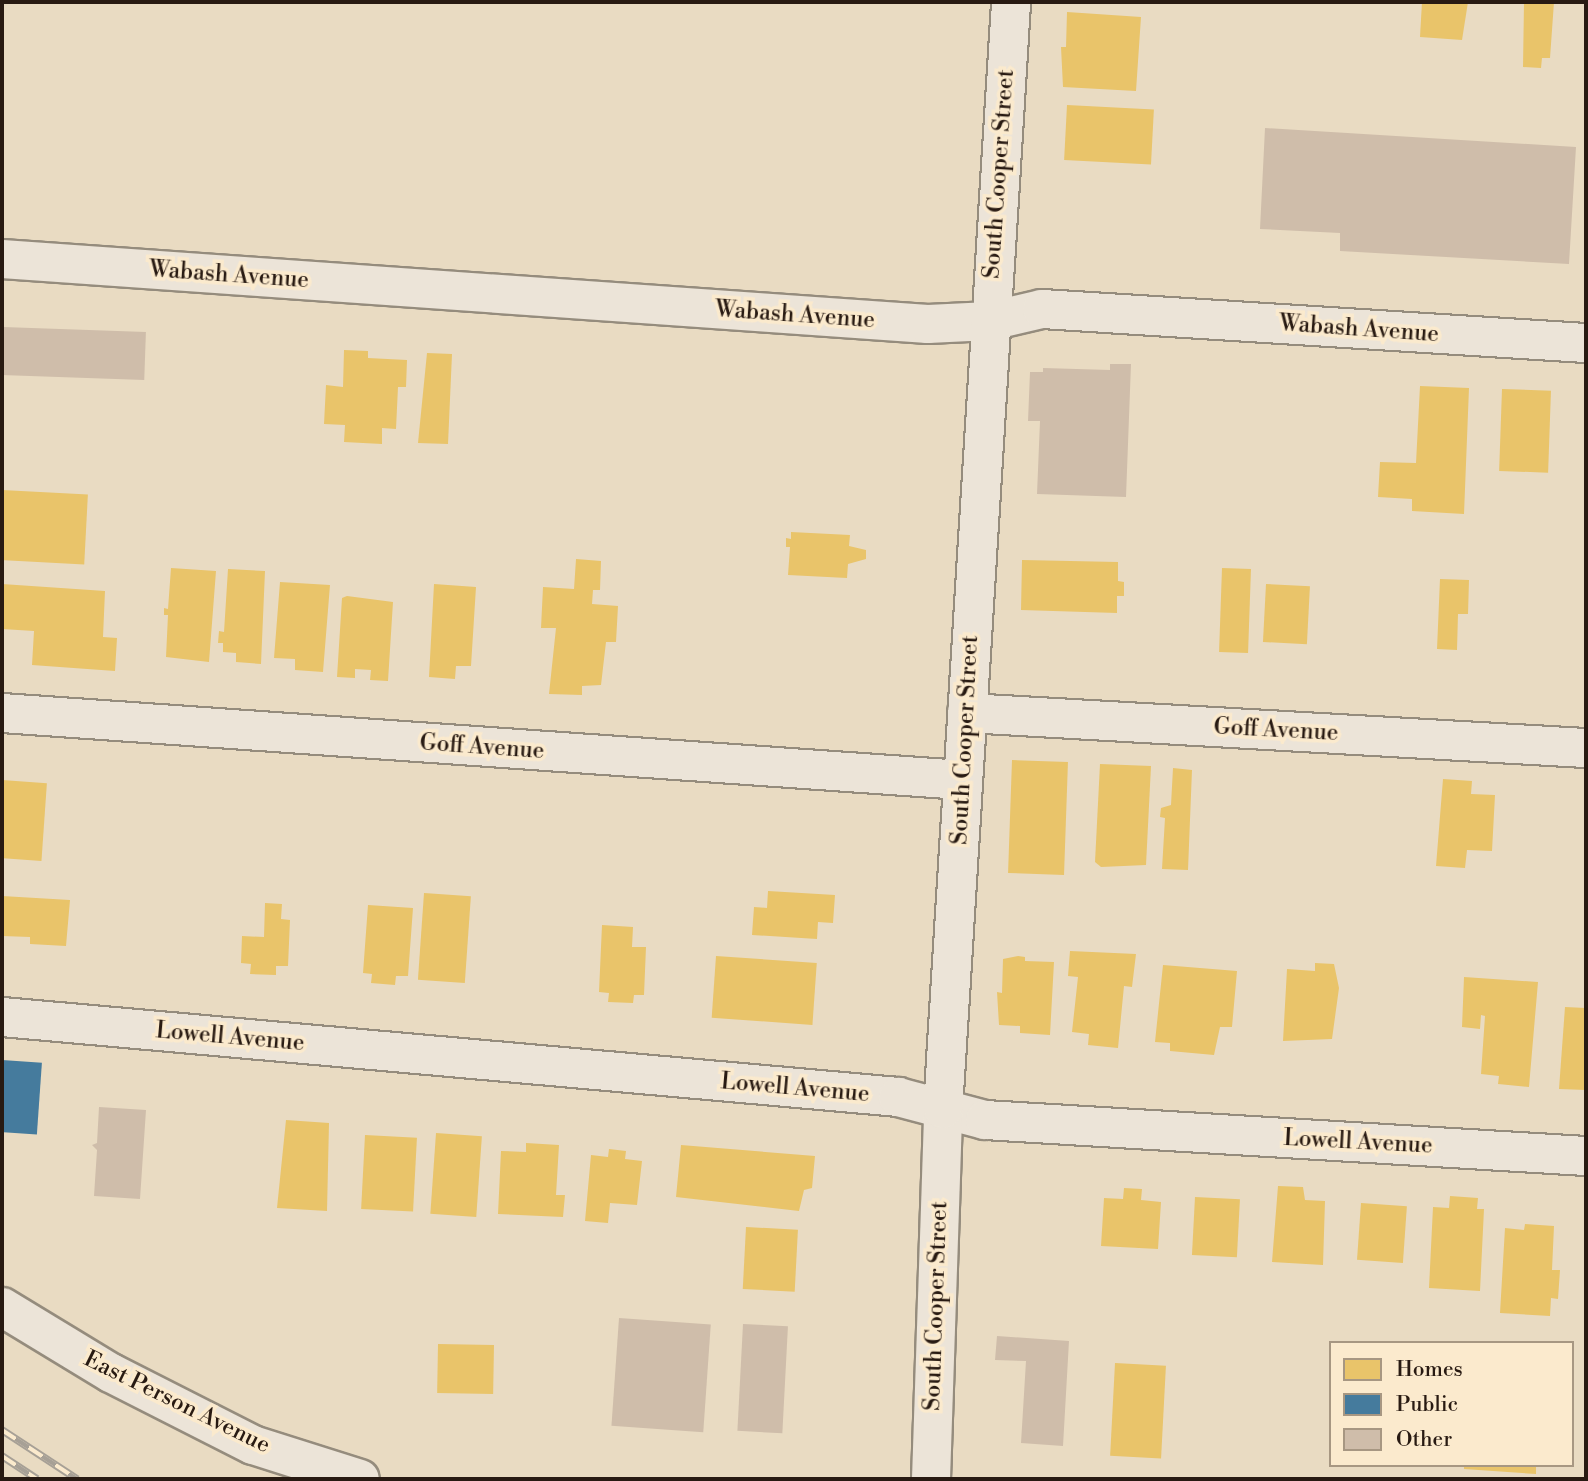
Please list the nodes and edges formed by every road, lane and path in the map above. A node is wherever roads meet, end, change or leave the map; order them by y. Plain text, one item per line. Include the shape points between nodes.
1 (1011, 2) edge
2 (2, 260) edge
3 (990, 321) junction
4 (1586, 343) edge
5 (2, 713) edge
6 (967, 713) junction
7 (1586, 748) edge
8 (963, 780) junction
9 (2, 1017) edge
10 (943, 1109) junction
11 (1586, 1156) edge
12 (2, 1307) edge
13 (360, 1479) edge
14 (930, 1479) edge

1 - 3 street, South Cooper Street
2 - 3 street, Wabash Avenue via 928,324
3 - 4 street, Wabash Avenue via 1042,309
3 - 6 street, South Cooper Street
5 - 8 street, Goff Avenue
6 - 7 street, Goff Avenue
6 - 8 street, South Cooper Street
8 - 10 street, South Cooper Street
9 - 10 street, Lowell Avenue via 898,1097
10 - 11 street, Lowell Avenue via 985,1120
10 - 14 street, South Cooper Street
12 - 13 street, East Person Avenue via 111,1373 253,1445

